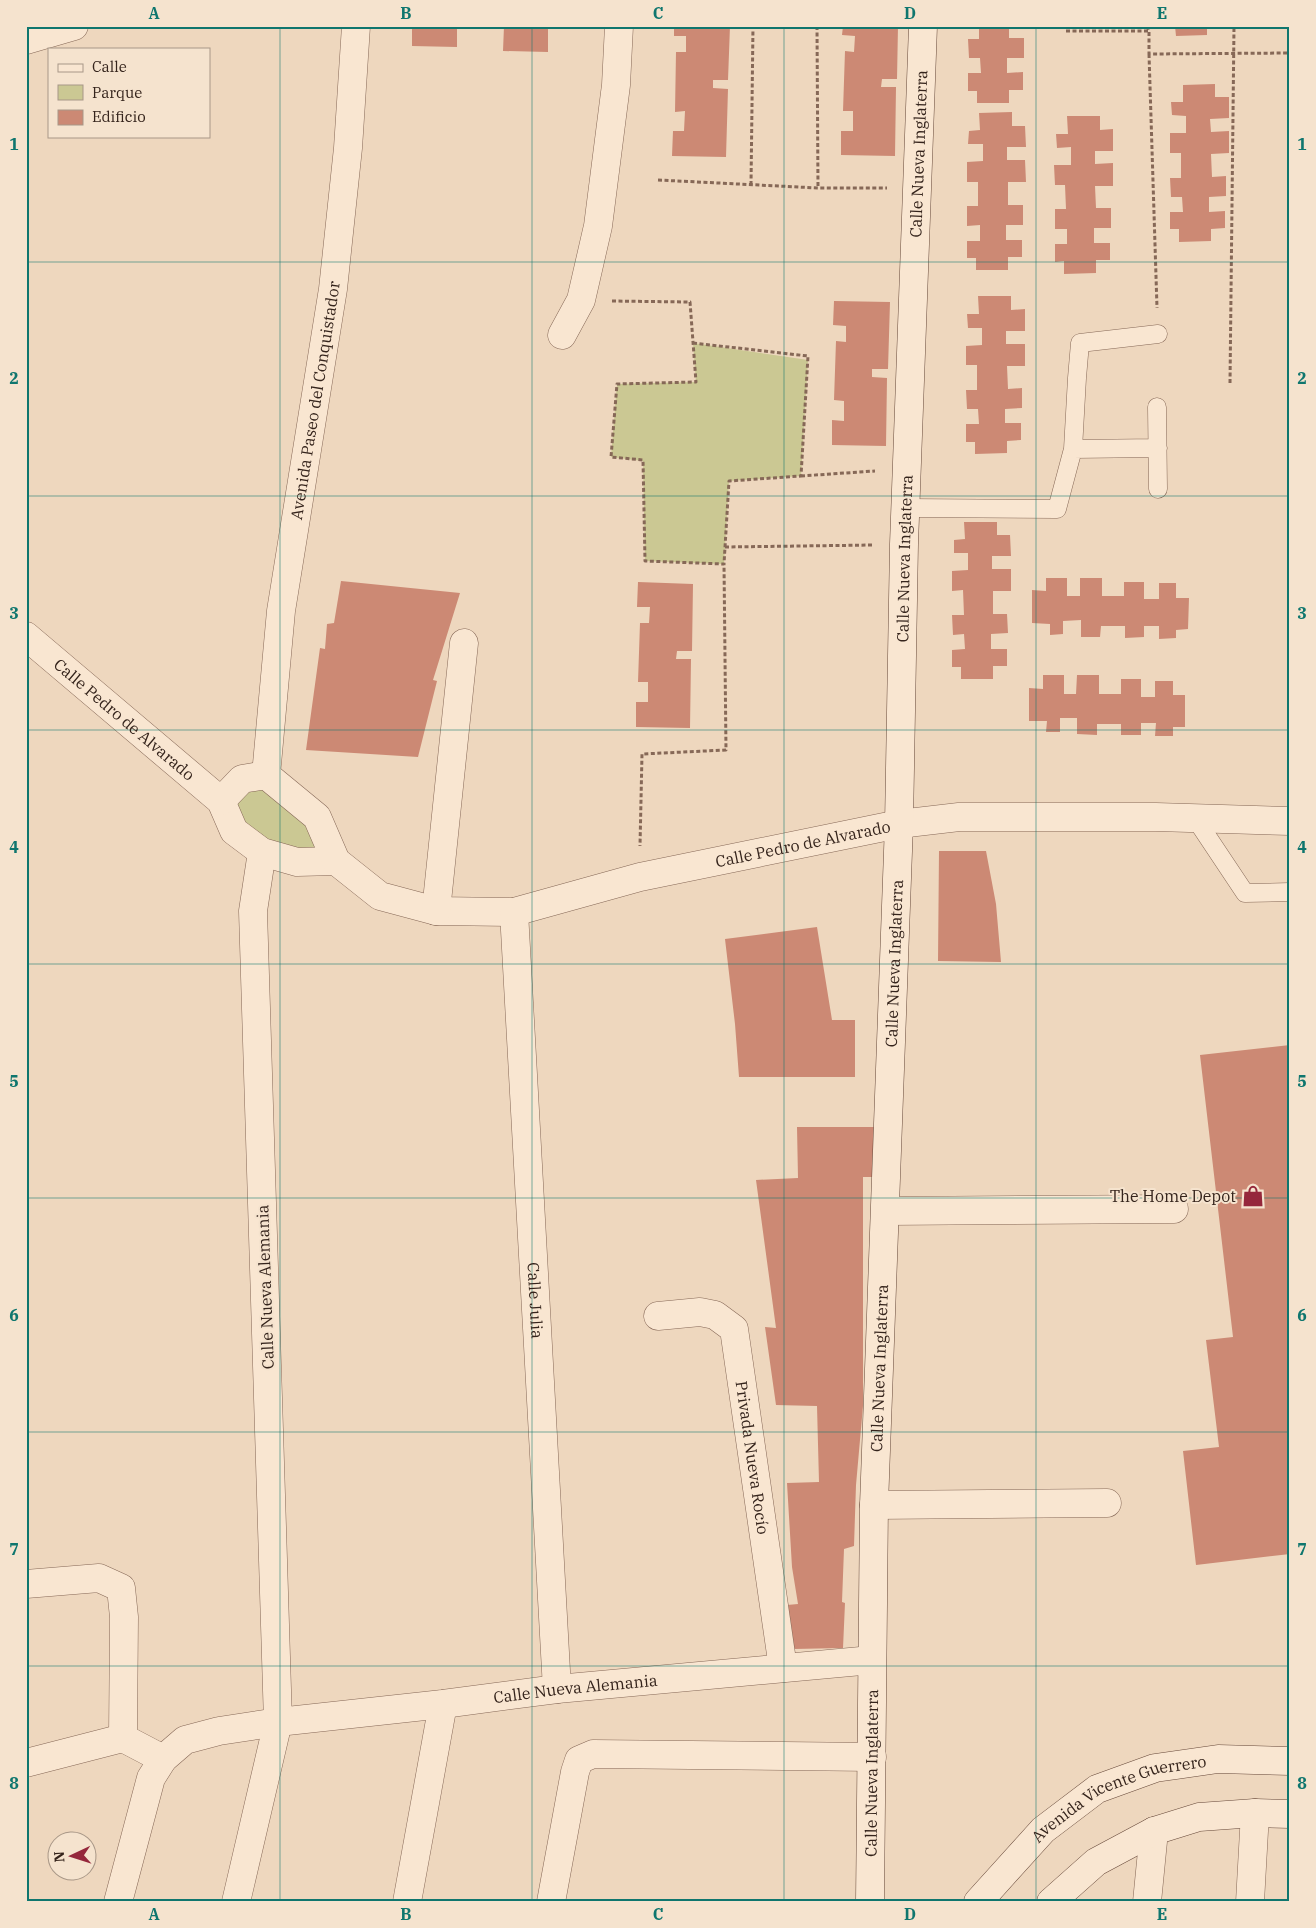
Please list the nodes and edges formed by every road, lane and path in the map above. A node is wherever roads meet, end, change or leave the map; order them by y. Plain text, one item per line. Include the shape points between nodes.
1 (74, 26) edge
2 (356, 26) edge
3 (619, 26) edge
4 (753, 26) edge
5 (817, 26) edge
6 (923, 26) edge
7 (1147, 26) edge
8 (1234, 26) edge
9 (1066, 31) dead end
10 (1150, 31) junction
11 (26, 40) edge
12 (1290, 53) edge
13 (1149, 54) junction
14 (1234, 54) junction
15 (658, 180) dead end
16 (751, 185) junction
17 (918, 187) junction
18 (818, 188) junction
19 (581, 300) junction
20 (1158, 334) joint
21 (562, 335) dead end
22 (693, 343) junction
23 (1230, 383) dead end
24 (1156, 407) dead end
25 (1158, 448) junction
26 (1073, 449) junction
27 (906, 469) junction
28 (801, 476) junction
29 (1158, 489) dead end
30 (905, 508) junction
31 (904, 544) junction
32 (725, 547) junction
33 (724, 564) junction
34 (26, 636) edge
35 (464, 642) dead end
36 (266, 775) junction
37 (221, 801) junction
38 (1196, 818) junction
39 (1290, 821) edge
40 (899, 824) junction
41 (262, 852) junction
42 (336, 861) junction
43 (640, 877) junction
44 (1290, 892) edge
45 (436, 911) junction
46 (514, 912) junction
47 (1174, 1209) dead end
48 (886, 1211) junction
49 (658, 1316) dead end
50 (1107, 1503) dead end
51 (874, 1505) junction
52 (26, 1584) edge
53 (872, 1660) junction
54 (783, 1668) junction
55 (557, 1689) junction
56 (443, 1704) junction
57 (278, 1722) junction
58 (123, 1738) junction
59 (872, 1757) junction
60 (163, 1760) junction
61 (1290, 1760) edge
62 (26, 1762) edge
63 (1256, 1814) junction
64 (1290, 1814) edge
65 (1154, 1831) junction
66 (118, 1902) edge
67 (236, 1902) edge
68 (408, 1902) edge
69 (551, 1902) edge
70 (870, 1902) edge
71 (978, 1902) edge
72 (1051, 1902) edge
73 (1147, 1902) edge
74 (1250, 1902) edge

1 - 11 street
2 - 36 street, Avenida Paseo del Conquistador via 348,148 333,290 281,611
3 - 19 street via 606,172
4 - 16 path
5 - 18 path
6 - 17 street, Calle Nueva Inglaterra
7 - 10 path
8 - 14 path
9 - 10 path
10 - 13 path
12 - 14 path
13 - 14 path
13 - 20 path
14 - 23 path
15 - 16 path
16 - 18 path
17 - 18 path
17 - 27 street, Calle Nueva Inglaterra
19 - 21 street
19 - 22 path via 690,302
20 - 26 lane via 1080,344
22 - 28 path via 808,356
22 - 33 path via 696,382 617,384 611,457 642,460 645,561
24 - 25 lane
25 - 26 lane
25 - 29 lane
26 - 30 lane via 1056,509
27 - 28 path
27 - 30 street, Calle Nueva Inglaterra
28 - 32 path via 728,481
30 - 31 street, Calle Nueva Inglaterra
31 - 32 path
31 - 40 street, Calle Nueva Inglaterra
32 - 33 path
33 - 43 path via 726,750 642,754
34 - 37 street, Calle Pedro de Alvarado
35 - 45 street
36 - 37 street via 242,779
36 - 42 street, Calle Pedro de Alvarado via 317,817
37 - 41 street, Calle Pedro de Alvarado via 234,831
38 - 39 street, Calle Pedro de Alvarado
38 - 40 street, Calle Pedro de Alvarado via 959,817
38 - 44 lane via 1245,893
40 - 43 street, Calle Pedro de Alvarado
40 - 48 street, Calle Nueva Inglaterra
41 - 42 street, Calle Pedro de Alvarado via 297,862
41 - 57 street, Calle Nueva Alemania via 253,911
42 - 45 street, Calle Pedro de Alvarado via 380,896
43 - 46 street, Calle Pedro de Alvarado
45 - 46 street, Calle Pedro de Alvarado
46 - 55 street, Calle Julia
47 - 48 street
48 - 51 street, Calle Nueva Inglaterra
49 - 54 street, Privada Nueva Rocío via 700,1312 715,1315 734,1329
50 - 51 street
51 - 53 street, Calle Nueva Inglaterra
52 - 58 street via 99,1578 121,1588 124,1617
53 - 54 street, Calle Nueva Alemania
53 - 59 street, Calle Nueva Inglaterra
54 - 55 street, Calle Nueva Alemania
55 - 56 street, Calle Nueva Alemania
56 - 57 street, Calle Nueva Alemania
56 - 68 street
57 - 60 street, Calle Nueva Alemania via 185,1740
57 - 67 street
58 - 60 street
58 - 62 street
59 - 69 street via 592,1754 579,1760 575,1772
59 - 70 street, Calle Nueva Inglaterra
60 - 66 street, Calle Nueva Alemania via 151,1778
61 - 71 street, Avenida Vicente Guerrero via 1218,1759 1155,1768 1097,1789 1043,1830
63 - 64 street
63 - 65 street via 1199,1817
63 - 74 street
65 - 72 street via 1096,1862
65 - 73 street

